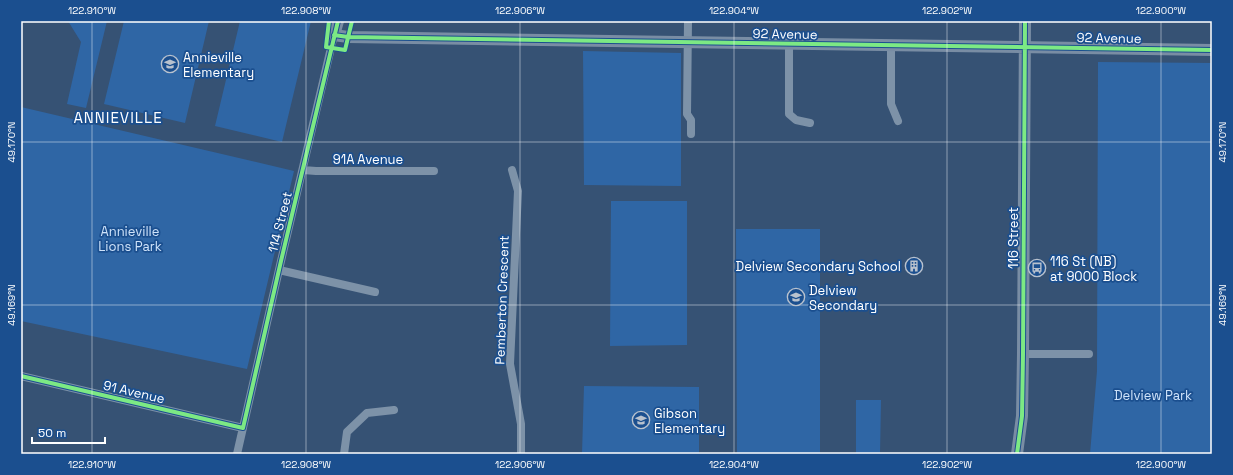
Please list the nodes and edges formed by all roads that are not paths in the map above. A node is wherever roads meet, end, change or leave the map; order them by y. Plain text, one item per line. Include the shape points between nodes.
1 (338, 21) edge
2 (688, 21) edge
3 (1025, 21) edge
4 (334, 35) junction
5 (687, 43) junction
6 (789, 44) junction
7 (891, 45) junction
8 (1025, 47) junction
9 (1212, 50) edge
10 (898, 121) dead end
11 (810, 124) dead end
12 (691, 134) dead end
13 (303, 170) junction
14 (512, 170) dead end
15 (434, 171) dead end
16 (279, 270) junction
17 (375, 292) dead end
18 (1023, 354) junction
19 (1089, 354) dead end
20 (21, 376) edge
21 (394, 410) dead end
22 (243, 428) junction
23 (236, 454) edge
24 (344, 454) edge
25 (521, 454) edge
26 (1017, 454) edge

1 - 4 street, 114 Street
2 - 5 street
3 - 8 street, 116 Street
4 - 5 street, 92 Avenue
4 - 13 street, 114 Street
5 - 6 street, 92 Avenue
5 - 12 street via 687,114 691,120
6 - 7 street, 92 Avenue
6 - 11 street via 789,114 796,120
7 - 8 street, 92 Avenue
7 - 10 street via 891,104
8 - 9 street, 92 Avenue
8 - 18 street, 116 Street
13 - 15 street, 91A Avenue
13 - 16 street, 114 Street
14 - 25 street, Pemberton Crescent via 518,191 510,364 521,424
16 - 17 street
16 - 22 street, 114 Street
18 - 19 street
18 - 26 street, 116 Street via 1022,416
20 - 22 street, 91 Avenue
21 - 24 street via 367,413 347,432
22 - 23 street, 114 Street

